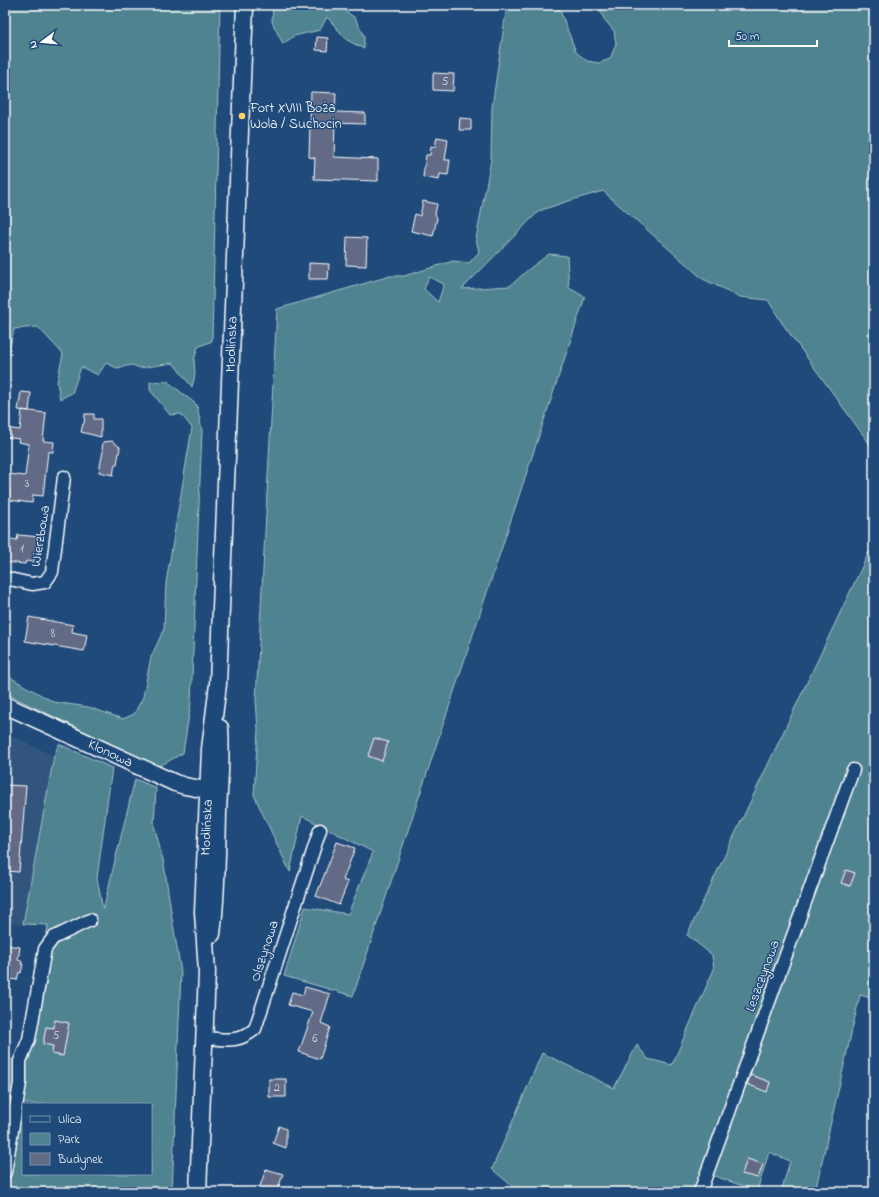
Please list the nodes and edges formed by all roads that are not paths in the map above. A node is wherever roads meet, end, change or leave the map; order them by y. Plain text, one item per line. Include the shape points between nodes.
1 (245, 5) edge
2 (64, 477) dead end
3 (5, 578) edge
4 (5, 705) edge
5 (853, 770) dead end
6 (214, 791) junction
7 (320, 830) dead end
8 (90, 920) dead end
9 (204, 1038) junction
10 (5, 1172) edge
11 (198, 1192) edge
12 (700, 1192) edge

1 - 6 main road, Modlińska via 218,684 210,749
2 - 3 street, Wierzbowa via 52,572 44,582 32,584
4 - 6 main road, Klonowa via 175,783
5 - 12 street, Leszczynowa
6 - 9 main road, Modlińska via 203,912 207,972
7 - 9 street, Olszynowa via 255,1029 238,1040
8 - 10 street via 53,938 45,949 29,1039 20,1061 20,1083
9 - 11 main road, Modlińska

